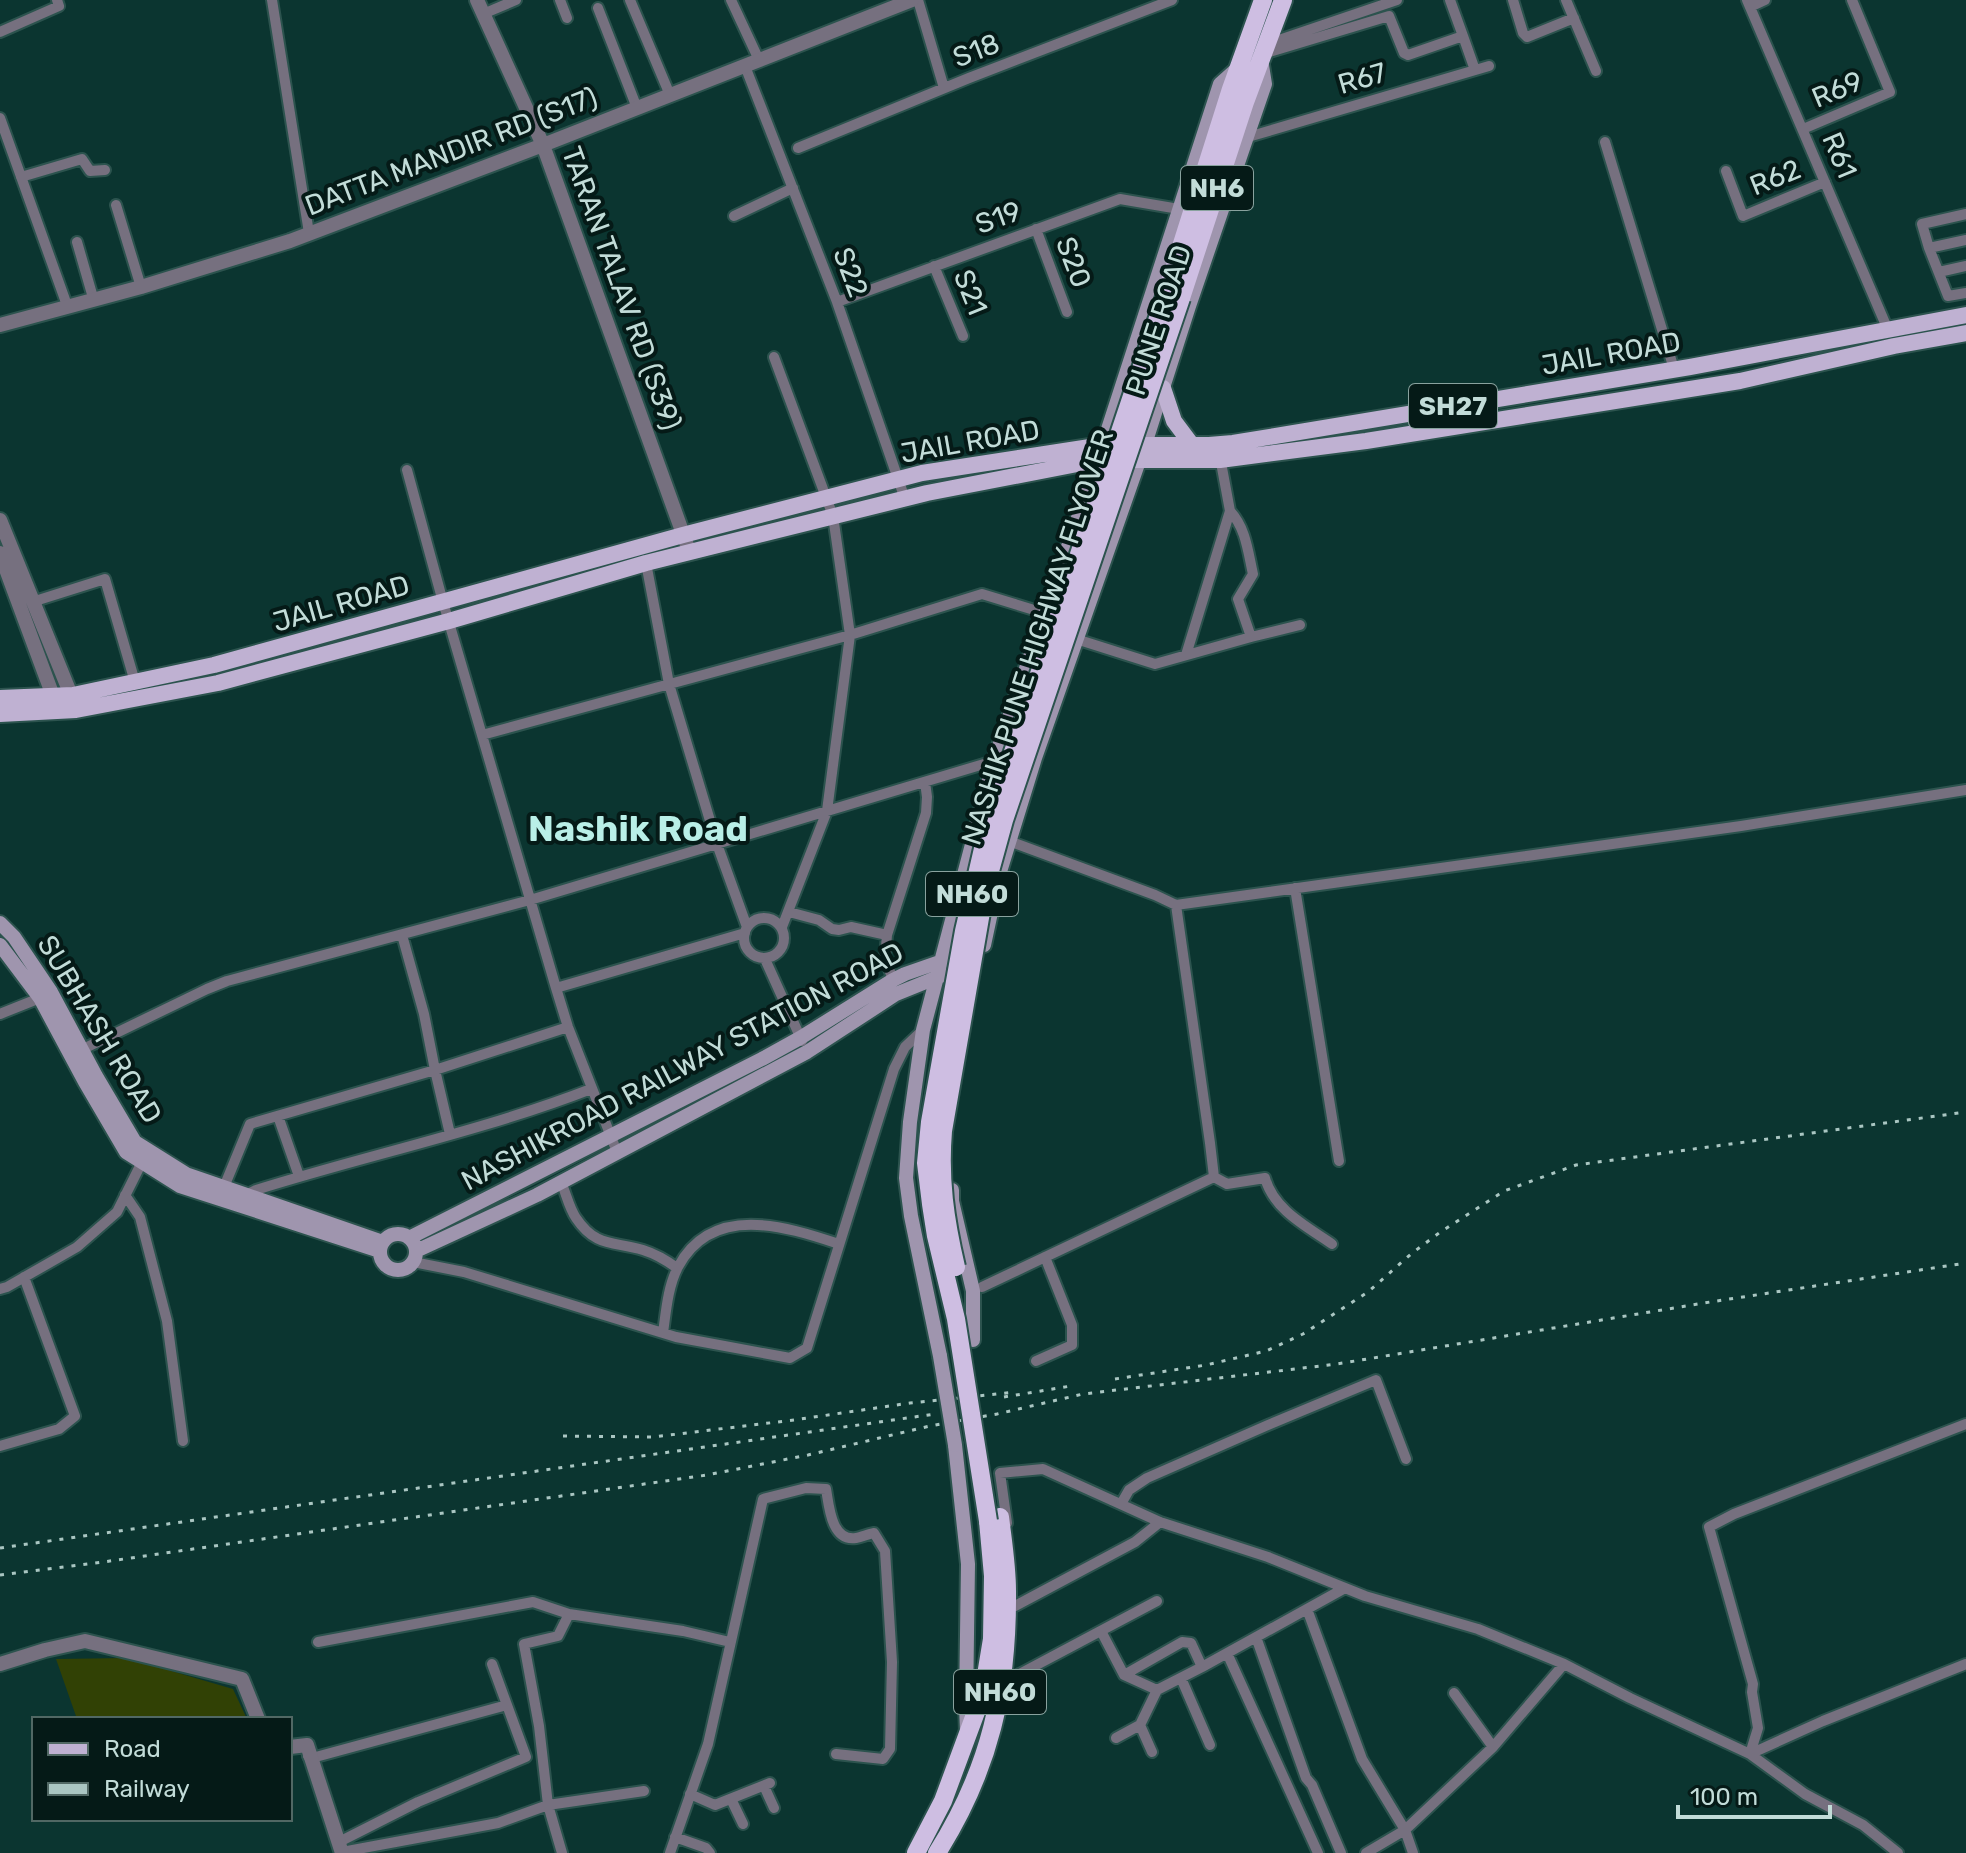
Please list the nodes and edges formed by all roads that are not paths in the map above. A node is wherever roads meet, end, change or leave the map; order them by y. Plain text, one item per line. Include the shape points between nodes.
1 (57, 0) edge
2 (272, 0) edge
3 (516, 0) edge
4 (560, 0) edge
5 (630, 0) edge
6 (731, 0) edge
7 (912, 0) edge
8 (918, 0) edge
9 (1172, 0) edge
10 (1263, 0) edge
11 (1283, 0) edge
12 (1397, 0) edge
13 (1450, 0) edge
14 (1513, 0) edge
15 (1566, 0) edge
16 (1765, 0) edge
17 (1852, 0) edge
18 (1749, 3) edge
19 (1385, 4) junction
20 (480, 7) edge
21 (598, 8) dead end
22 (1389, 16) junction
23 (567, 18) dead end
24 (1574, 18) junction
25 (0, 32) edge
26 (1463, 36) junction
27 (1264, 52) junction
28 (752, 63) junction
29 (1489, 66) dead end
30 (1239, 67) junction
31 (1475, 70) junction
32 (1596, 71) dead end
33 (944, 88) junction
34 (670, 95) junction
35 (637, 108) junction
36 (0, 118) edge
37 (1803, 129) junction
38 (1248, 137) junction
39 (1605, 142) dead end
40 (543, 145) junction
41 (798, 148) dead end
42 (105, 170) dead end
43 (1726, 171) dead end
44 (21, 177) junction
45 (1825, 182) junction
46 (793, 188) junction
47 (116, 205) dead end
48 (1179, 209) junction
49 (1966, 214) edge
50 (734, 216) dead end
51 (1036, 229) junction
52 (309, 233) junction
53 (1966, 240) edge
54 (77, 242) dead end
55 (1929, 248) junction
56 (934, 266) junction
57 (1966, 266) edge
58 (1939, 272) junction
59 (141, 287) junction
60 (1174, 293) junction
61 (1966, 293) edge
62 (94, 301) junction
63 (837, 302) junction
64 (68, 308) junction
65 (1067, 312) dead end
66 (1966, 315) edge
67 (0, 325) edge
68 (1888, 330) junction
69 (1966, 333) edge
70 (963, 336) dead end
71 (774, 357) dead end
72 (1674, 369) junction
73 (1163, 388) junction
74 (1192, 445) junction
75 (1100, 452) junction
76 (1142, 452) junction
77 (1216, 455) junction
78 (407, 470) dead end
79 (898, 480) junction
80 (828, 498) junction
81 (905, 499) junction
82 (1230, 511) junction
83 (833, 516) junction
84 (0, 520) edge
85 (683, 535) junction
86 (0, 553) edge
87 (689, 553) junction
88 (646, 563) junction
89 (32, 602) junction
90 (443, 602) junction
91 (1044, 613) junction
92 (449, 621) junction
93 (1300, 625) dead end
94 (850, 635) junction
95 (1251, 637) junction
96 (1076, 639) junction
97 (1186, 655) junction
98 (135, 682) junction
99 (669, 684) junction
100 (0, 698) edge
101 (65, 703) junction
102 (0, 714) edge
103 (482, 735) junction
104 (994, 761) junction
105 (925, 782) junction
106 (1966, 790) edge
107 (827, 811) junction
108 (1009, 841) junction
109 (717, 844) junction
110 (1295, 888) junction
111 (530, 900) junction
112 (1176, 905) junction
113 (789, 912) junction
114 (0, 923) edge
115 (782, 927) junction
116 (746, 930) junction
117 (402, 935) junction
118 (887, 935) junction
119 (0, 945) edge
120 (982, 956) junction
121 (765, 959) junction
122 (940, 968) junction
123 (893, 980) junction
124 (556, 988) junction
125 (40, 998) junction
126 (0, 1014) edge
127 (568, 1027) junction
128 (923, 1030) junction
129 (804, 1045) junction
130 (76, 1053) junction
131 (435, 1070) junction
132 (591, 1089) junction
133 (278, 1116) junction
134 (450, 1134) junction
135 (611, 1135) junction
136 (617, 1152) junction
137 (1339, 1161) dead end
138 (142, 1162) junction
139 (299, 1176) junction
140 (1214, 1177) junction
141 (561, 1182) junction
142 (224, 1187) junction
143 (125, 1195) junction
144 (246, 1195) junction
145 (839, 1244) junction
146 (1332, 1244) dead end
147 (381, 1247) junction
148 (412, 1250) junction
149 (1045, 1257) junction
150 (677, 1268) junction
151 (24, 1277) junction
152 (0, 1289) edge
153 (978, 1289) junction
154 (663, 1333) junction
155 (973, 1340) junction
156 (1036, 1361) dead end
157 (1966, 1424) edge
158 (183, 1441) dead end
159 (0, 1446) edge
160 (1406, 1459) dead end
161 (1121, 1504) junction
162 (994, 1519) junction
163 (1160, 1522) junction
164 (1345, 1588) junction
165 (1157, 1601) dead end
166 (1015, 1606) junction
167 (1307, 1609) junction
168 (569, 1614) junction
169 (1101, 1631) junction
170 (1256, 1637) junction
171 (318, 1642) dead end
172 (730, 1642) junction
173 (1227, 1653) junction
174 (0, 1664) edge
175 (492, 1664) dead end
176 (1564, 1664) junction
177 (1966, 1664) edge
178 (1202, 1667) junction
179 (1124, 1675) junction
180 (1181, 1678) junction
181 (1010, 1679) junction
182 (1157, 1690) junction
183 (1454, 1693) dead end
184 (507, 1705) junction
185 (257, 1717) edge
186 (1140, 1725) junction
187 (968, 1733) junction
188 (1116, 1738) dead end
189 (1210, 1745) dead end
190 (292, 1747) edge
191 (1493, 1747) junction
192 (1152, 1752) dead end
193 (836, 1754) dead end
194 (1750, 1754) junction
195 (311, 1758) junction
196 (644, 1791) dead end
197 (690, 1794) junction
198 (731, 1799) junction
199 (548, 1805) junction
200 (774, 1808) dead end
201 (743, 1824) dead end
202 (1405, 1830) junction
203 (675, 1837) junction
204 (341, 1849) edge
205 (562, 1853) edge
206 (670, 1853) edge
207 (710, 1853) edge
208 (916, 1853) edge
209 (937, 1853) edge
210 (947, 1853) edge
211 (1318, 1853) edge
212 (1341, 1853) edge
213 (1366, 1853) edge
214 (1413, 1853) edge
215 (1898, 1853) edge

1 - 25 street via 59,6
2 - 52 street
3 - 20 street
4 - 23 street
5 - 34 street
6 - 28 street, S22
7 - 28 street, DATTA MANDIR RD (S17)
8 - 33 street
9 - 33 street, S18
10 - 30 highway, NASHIK PUNE HIGHWAY FLYOVER
11 - 27 highway, NH6
12 - 19 street
13 - 26 street
14 - 24 street via 1527,37
15 - 24 street
16 - 18 street
17 - 37 street, R69 via 1890,92
18 - 37 street, R61
19 - 22 street
19 - 27 street
20 - 40 street, TARAN TALAV RD (S39)
21 - 35 street
22 - 26 street via 1408,55
22 - 27 street
24 - 32 street
26 - 31 street
27 - 38 main road, PUNE ROAD via 1265,84
27 - 60 highway, NASHIK PUNE HIGHWAY FLYOVER / NH6
28 - 34 street, DATTA MANDIR RD (S17)
28 - 46 street, S22
29 - 31 street, R67
30 - 48 main road via 1220,84
30 - 60 highway, NASHIK PUNE HIGHWAY FLYOVER / NH6
31 - 38 street, R67
33 - 41 street, S18
34 - 35 street, DATTA MANDIR RD (S17)
35 - 40 street, DATTA MANDIR RD (S17)
36 - 44 street
37 - 45 street, R61
38 - 73 main road, PUNE ROAD
39 - 72 street
40 - 52 street, DATTA MANDIR RD (S17)
40 - 85 street, TARAN TALAV RD (S39)
42 - 44 street via 90,171 82,159
43 - 45 street, R62 via 1743,216
44 - 64 street
45 - 68 street, R61
46 - 50 street
46 - 63 street, S22
47 - 59 street
48 - 51 street, S19 via 1120,199
48 - 75 main road
49 - 55 street via 1923,223
51 - 56 street, S19
51 - 65 street, S20
52 - 59 street, DATTA MANDIR RD (S17)
53 - 55 street
54 - 62 street
55 - 58 street
56 - 63 street, S19
56 - 70 street, S21
57 - 58 street
58 - 61 street via 1948,297
59 - 62 street, DATTA MANDIR RD (S17)
60 - 155 highway, NASHIK PUNE HIGHWAY FLYOVER / NH60, bridge via 985,889 940,1162 950,1240
60 - 162 highway, NASHIK PUNE HIGHWAY FLYOVER / NH60, bridge via 988,827 930,1122 926,1163 936,1236
62 - 64 street, DATTA MANDIR RD (S17)
63 - 79 street, S22
64 - 67 street, DATTA MANDIR RD (S17)
66 - 68 main road, JAIL ROAD / SH27
68 - 72 main road, JAIL ROAD / SH27
69 - 77 main road via 1740,381 1366,441
71 - 80 street
72 - 77 main road, JAIL ROAD / SH27
73 - 74 main road via 1174,421
73 - 76 main road, PUNE ROAD
74 - 76 main road, JAIL ROAD / SH27
74 - 77 main road, JAIL ROAD / SH27
75 - 76 main road, JAIL ROAD / SH27
75 - 79 main road, JAIL ROAD
75 - 81 main road, JAIL ROAD
75 - 91 main road
76 - 77 main road, JAIL ROAD / SH27
76 - 96 main road, PUNE ROAD
77 - 82 street
78 - 90 street
79 - 80 main road, JAIL ROAD
79 - 81 street, S22
80 - 83 street
80 - 85 main road, JAIL ROAD
81 - 83 main road, JAIL ROAD
82 - 95 street via 1246,539 1253,574 1238,599
82 - 97 street
83 - 87 main road, JAIL ROAD
83 - 94 street
84 - 89 street
85 - 87 street, TARAN TALAV RD (S39)
85 - 90 main road, JAIL ROAD
86 - 101 street
87 - 88 main road, JAIL ROAD
88 - 92 main road, JAIL ROAD
88 - 99 street
89 - 98 street via 105,579
89 - 101 street
90 - 92 street
90 - 98 main road, JAIL ROAD
91 - 94 street via 982,594
91 - 104 main road
92 - 101 main road, JAIL ROAD via 218,683
92 - 103 street
93 - 95 street
94 - 99 street
94 - 107 street
95 - 97 street
96 - 97 street via 1155,664
96 - 108 main road, PUNE ROAD
98 - 101 main road, JAIL ROAD
99 - 103 street
99 - 109 street
100 - 101 main road, JAIL ROAD
101 - 102 main road
103 - 111 street
104 - 105 street
104 - 122 main road
105 - 107 street
105 - 118 street via 926,813
106 - 110 street
107 - 109 street
107 - 113 street
108 - 112 street
108 - 120 main road, PUNE ROAD
109 - 111 street
109 - 116 street
110 - 112 street
110 - 137 street
111 - 117 street
111 - 124 street
112 - 140 street
113 - 115 street
113 - 118 street via 832,929 851,927
114 - 130 main road, SUBHASH ROAD via 51,992
115 - 116 street via 765,918
115 - 121 street via 784,945
116 - 121 street via 748,951
116 - 124 street
117 - 130 street via 227,981
117 - 131 street
118 - 123 street via 885,958
119 - 125 main road, SUBHASH ROAD
120 - 122 main road
120 - 153 main road, PUNE ROAD via 949,1141 952,1201
121 - 129 street
122 - 123 main road, NASHIKROAD RAILWAY STATION ROAD
122 - 128 main road
122 - 129 main road
123 - 129 main road, NASHIKROAD RAILWAY STATION ROAD
124 - 127 street
125 - 126 street
125 - 130 main road, SUBHASH ROAD
127 - 131 street
127 - 132 street
128 - 145 street via 905,1047 894,1069
128 - 187 main road, bridge via 906,1178 955,1445 968,1564
129 - 135 main road, NASHIKROAD RAILWAY STATION ROAD
129 - 136 main road
130 - 138 main road, SUBHASH ROAD via 126,1152
130 - 142 main road, SUBHASH ROAD via 135,1142 186,1174
131 - 133 street
131 - 134 street
132 - 134 street
132 - 135 street
133 - 139 street
133 - 142 street via 250,1124
134 - 139 street
135 - 136 street
135 - 148 main road, NASHIKROAD RAILWAY STATION ROAD
136 - 141 main road
138 - 143 street
138 - 147 main road, SUBHASH ROAD via 180,1186
139 - 144 street
140 - 146 street via 1227,1184 1265,1178 1288,1214
140 - 149 street
141 - 148 main road
141 - 150 street via 575,1217 597,1239 641,1249
142 - 144 main road, SUBHASH ROAD
143 - 151 street via 117,1212 77,1247
143 - 158 street via 140,1217 167,1321
144 - 147 main road, SUBHASH ROAD
145 - 150 street via 797,1230 739,1224 698,1241
145 - 154 street via 807,1348 790,1358
147 - 148 main road via 392,1235 403,1235
147 - 148 main road via 384,1265 394,1270 405,1269
148 - 154 street via 464,1272
149 - 153 street
149 - 156 street via 1072,1325 1072,1345
150 - 154 street
151 - 152 street
151 - 159 street via 75,1416 59,1429
153 - 155 main road, PUNE ROAD
155 - 162 highway, NASHIK PUNE HIGHWAY FLYOVER / NH60
157 - 194 street via 1709,1527 1753,1684 1758,1728
160 - 161 street via 1376,1380 1147,1478 1129,1490
161 - 163 street
161 - 166 street via 1043,1469 1000,1473
162 - 187 highway, NASHIK PUNE HIGHWAY FLYOVER / NH60 via 992,1639 983,1693
162 - 209 highway, NASHIK PUNE HIGHWAY FLYOVER / NH60 via 1007,1589 998,1708 981,1767
163 - 164 street
163 - 166 street via 1135,1542
164 - 167 street
164 - 176 street via 1478,1629
165 - 169 street
166 - 181 street
167 - 170 street
167 - 202 street via 1362,1759
168 - 171 street via 533,1602
168 - 172 street
168 - 199 street via 558,1636 524,1644
169 - 179 street
169 - 181 street
170 - 173 street
170 - 212 street via 1306,1778
172 - 193 street via 763,1499 806,1488 826,1489 832,1518 844,1537 874,1533 885,1551 892,1662 890,1749 883,1759
172 - 197 street via 708,1744
173 - 178 street
173 - 211 street
174 - 185 street via 85,1641 242,1679
175 - 184 street
176 - 191 street
176 - 194 street
177 - 194 street
178 - 179 street via 1191,1643 1182,1642
178 - 180 street
179 - 182 street
180 - 182 street
180 - 189 street
181 - 210 street via 978,1787
182 - 186 street
183 - 191 street
184 - 195 street
184 - 204 street via 526,1757 418,1802
186 - 188 street
186 - 192 street
187 - 208 highway, NASHIK PUNE HIGHWAY FLYOVER / NH60 via 943,1801
190 - 195 street via 307,1745
191 - 202 street
194 - 215 street
195 - 204 street
196 - 199 street
197 - 198 street via 715,1805
197 - 203 street
198 - 200 street via 767,1785
198 - 201 street
199 - 204 street via 498,1823
199 - 205 street
202 - 213 street
202 - 214 street
203 - 206 street
203 - 207 street

